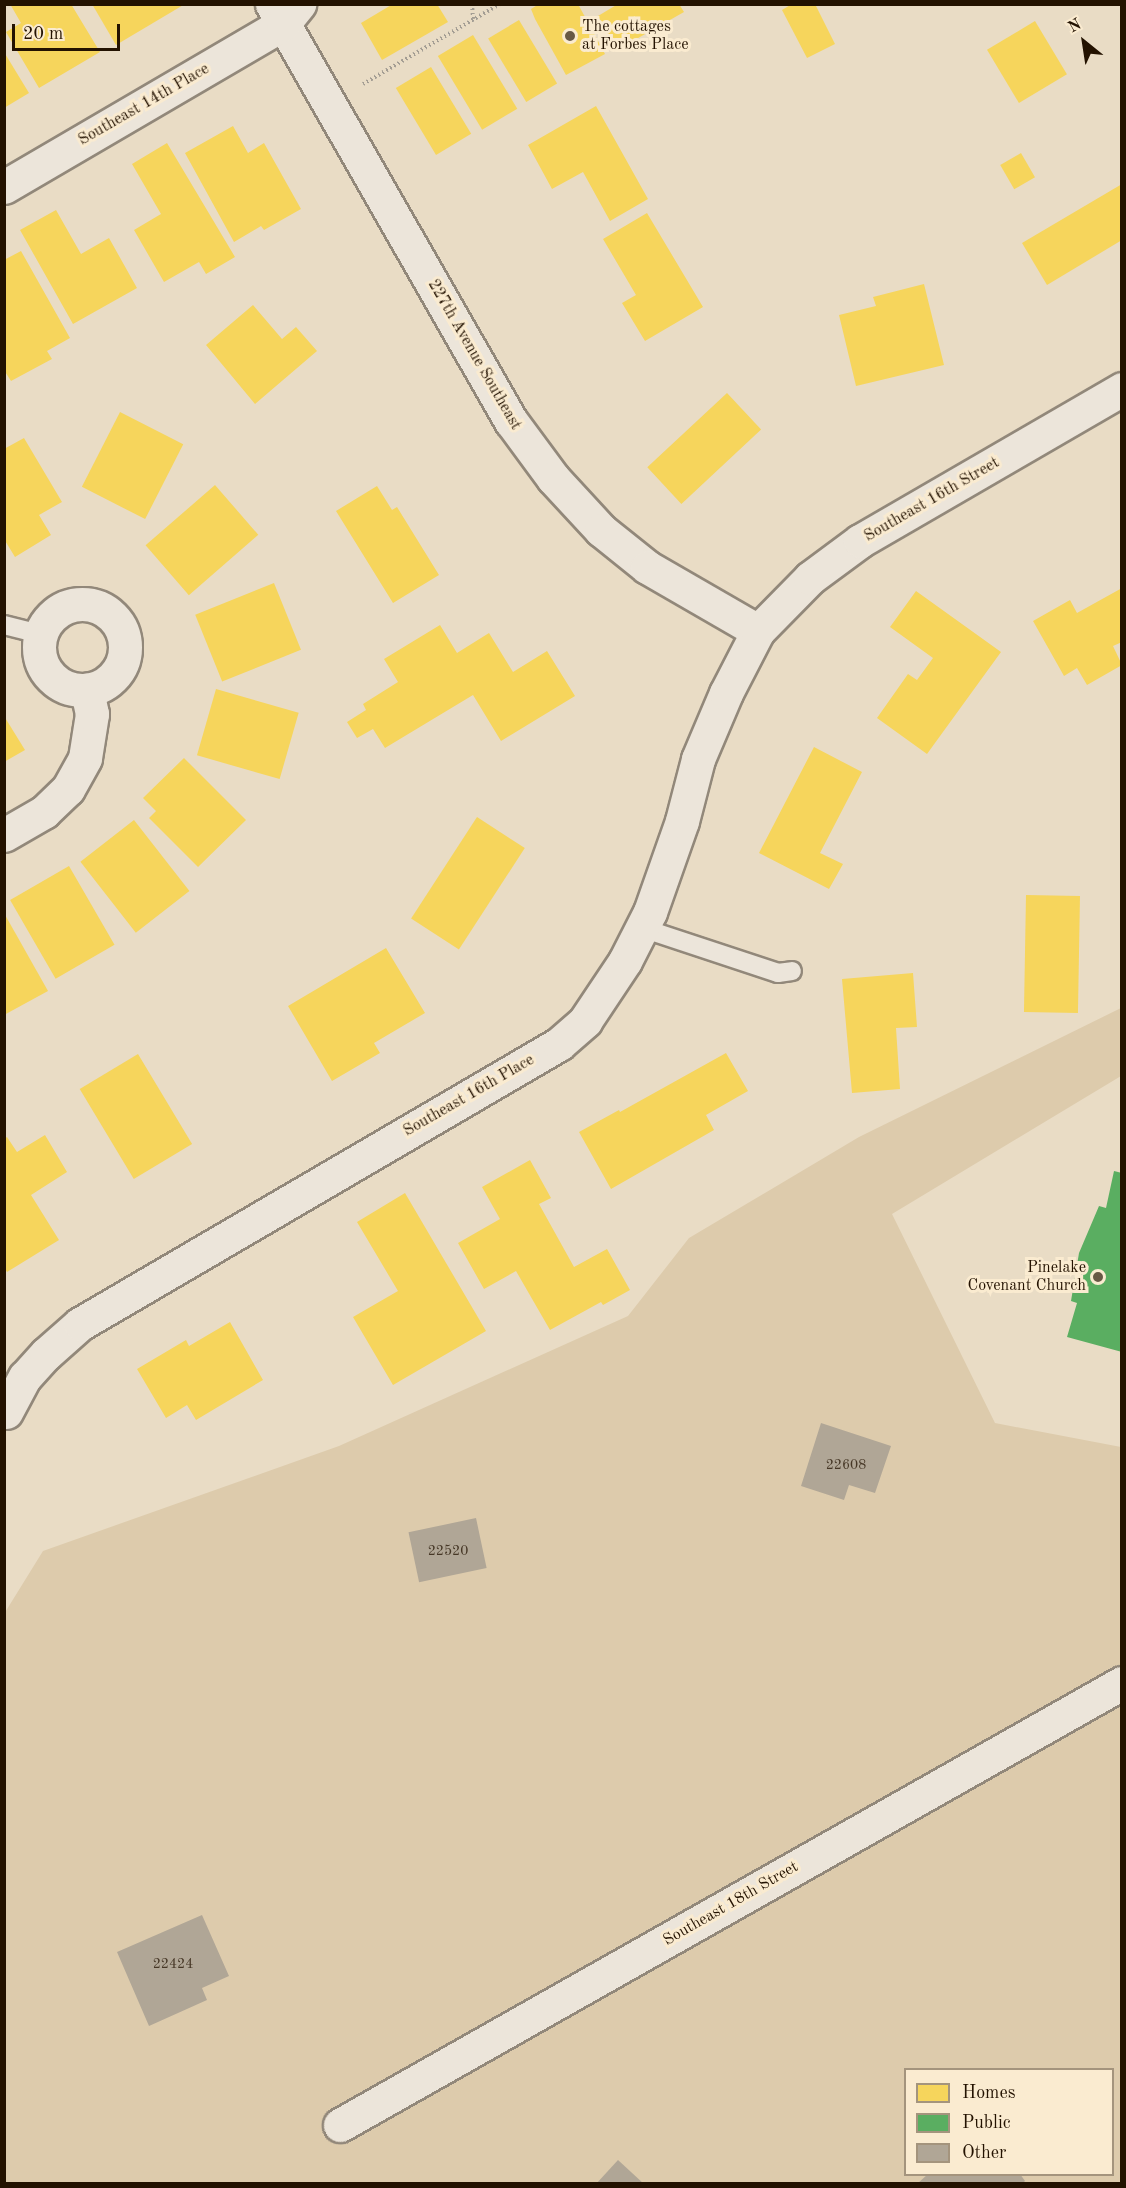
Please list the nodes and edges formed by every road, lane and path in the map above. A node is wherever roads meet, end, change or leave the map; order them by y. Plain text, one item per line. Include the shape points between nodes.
1 (472, 4) edge
2 (500, 4) edge
3 (285, 11) edge
4 (473, 20) junction
5 (363, 84) dead end
6 (4, 187) edge
7 (1122, 389) edge
8 (4, 625) edge
9 (758, 631) junction
10 (41, 634) junction
11 (87, 690) junction
12 (4, 835) edge
13 (642, 928) junction
14 (792, 971) dead end
15 (5, 1412) edge
16 (1122, 1683) edge
17 (340, 2126) dead end

1 - 4 path
2 - 4 path
3 - 6 street, Southeast 14th Place
3 - 9 street, 227th Avenue Southeast via 511,421 553,478 601,530 647,567
4 - 5 path
7 - 9 street, Southeast 16th Street via 860,541 810,578
8 - 10 lane
9 - 13 street, Southeast 16th Place via 698,759 682,820
10 - 11 street via 40,660 47,674 58,684
10 - 11 street via 50,618 76,604 105,610 116,621 123,634 122,664 102,686
11 - 12 street via 92,714 85,758 68,789 44,812
13 - 14 lane via 778,973
13 - 15 street, Southeast 16th Place via 596,1007 559,1044 80,1324 25,1377
16 - 17 street, Southeast 18th Street

